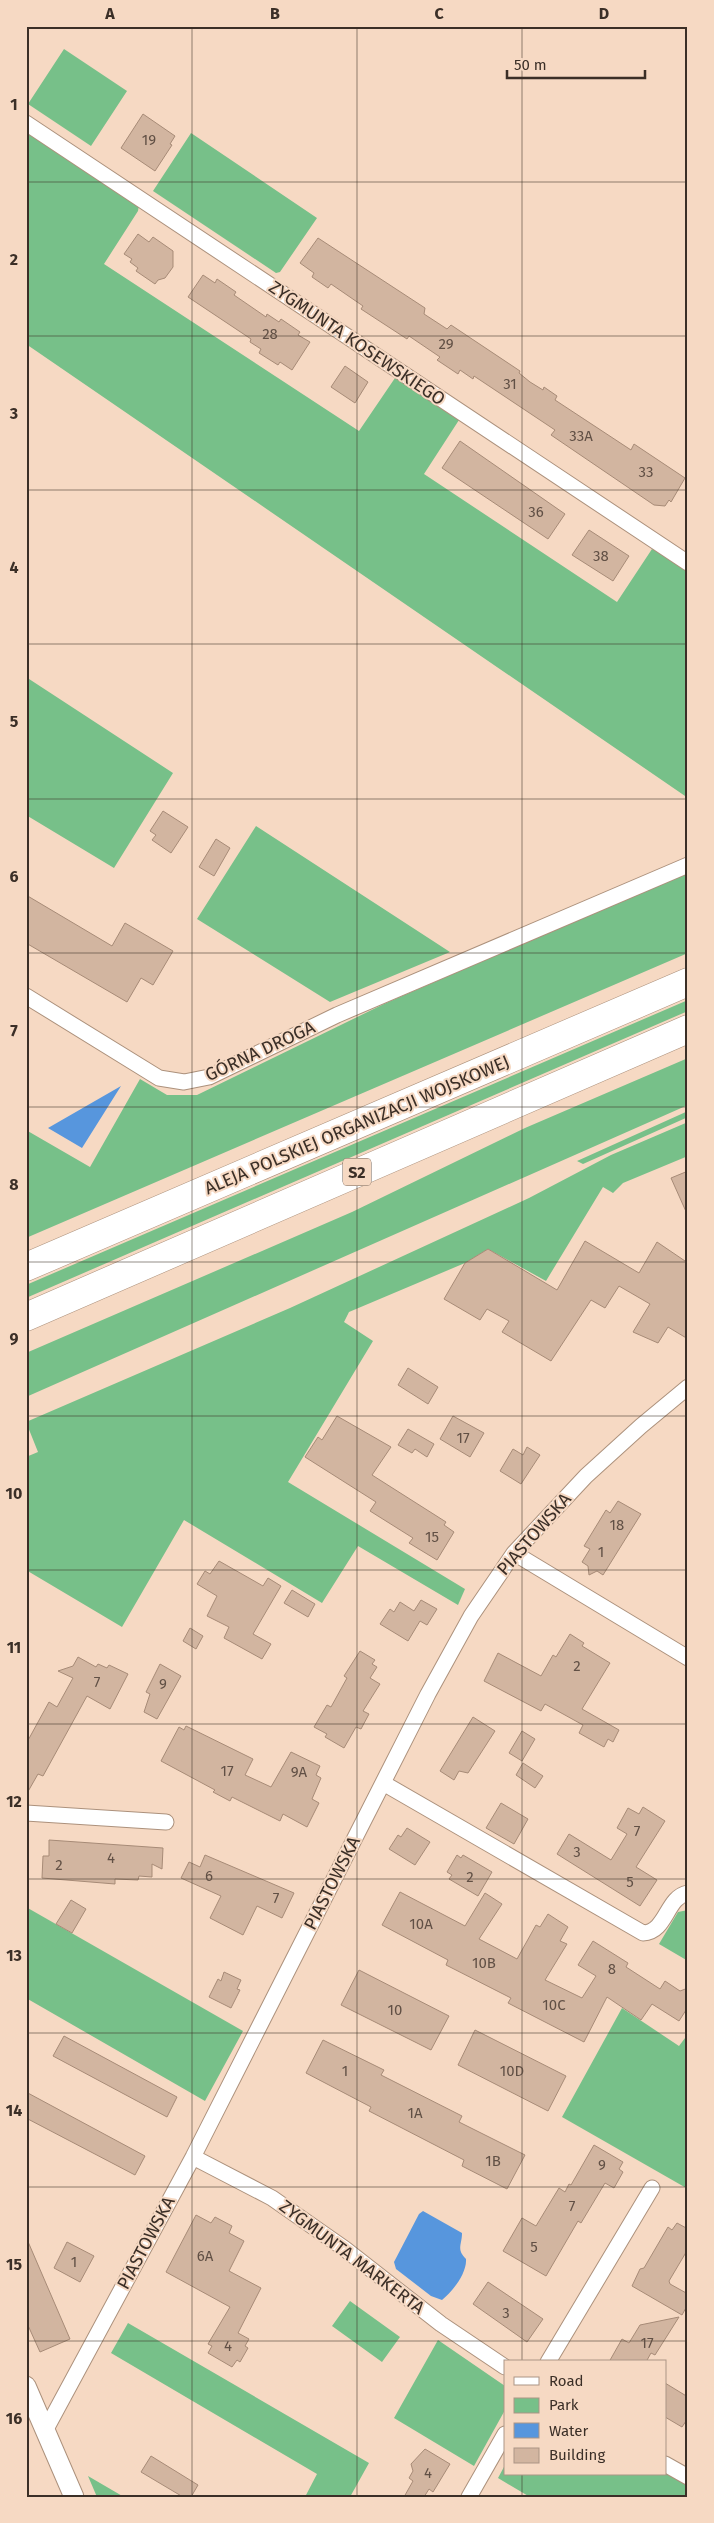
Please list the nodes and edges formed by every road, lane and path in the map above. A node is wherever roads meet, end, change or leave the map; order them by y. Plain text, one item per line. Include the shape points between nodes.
1 (26, 123) edge
2 (688, 563) edge
3 (688, 865) edge
4 (688, 982) edge
5 (26, 996) edge
6 (688, 1029) edge
7 (26, 1267) edge
8 (26, 1317) edge
9 (688, 1388) edge
10 (514, 1553) junction
11 (688, 1658) edge
12 (383, 1783) junction
13 (26, 1813) edge
14 (166, 1822) dead end
15 (688, 1893) edge
16 (193, 2156) junction
17 (652, 2188) dead end
18 (549, 2360) edge
19 (504, 2366) edge
20 (26, 2386) edge
21 (45, 2431) junction
22 (504, 2436) edge
23 (666, 2465) edge
24 (688, 2477) edge
25 (74, 2497) edge
26 (469, 2497) edge

1 - 2 street, ZYGMUNTA KOSEWSKIEGO
3 - 5 street, GÓRNA DROGA via 337,1015 196,1081 172,1082 147,1072
4 - 7 highway, ALEJA POLSKIEJ ORGANIZACJI WOJSKOWEJ / S2
6 - 8 highway, S2
9 - 10 street, PIASTOWSKA via 586,1476
10 - 11 street
10 - 12 street, PIASTOWSKA via 471,1616
12 - 15 street via 643,1933 652,1932 679,1896
12 - 16 street, PIASTOWSKA
13 - 14 street
16 - 19 street, ZYGMUNTA MARKERTA via 272,2198
16 - 21 street, PIASTOWSKA
17 - 18 street
20 - 21 street
21 - 25 street
22 - 26 street
23 - 24 street

